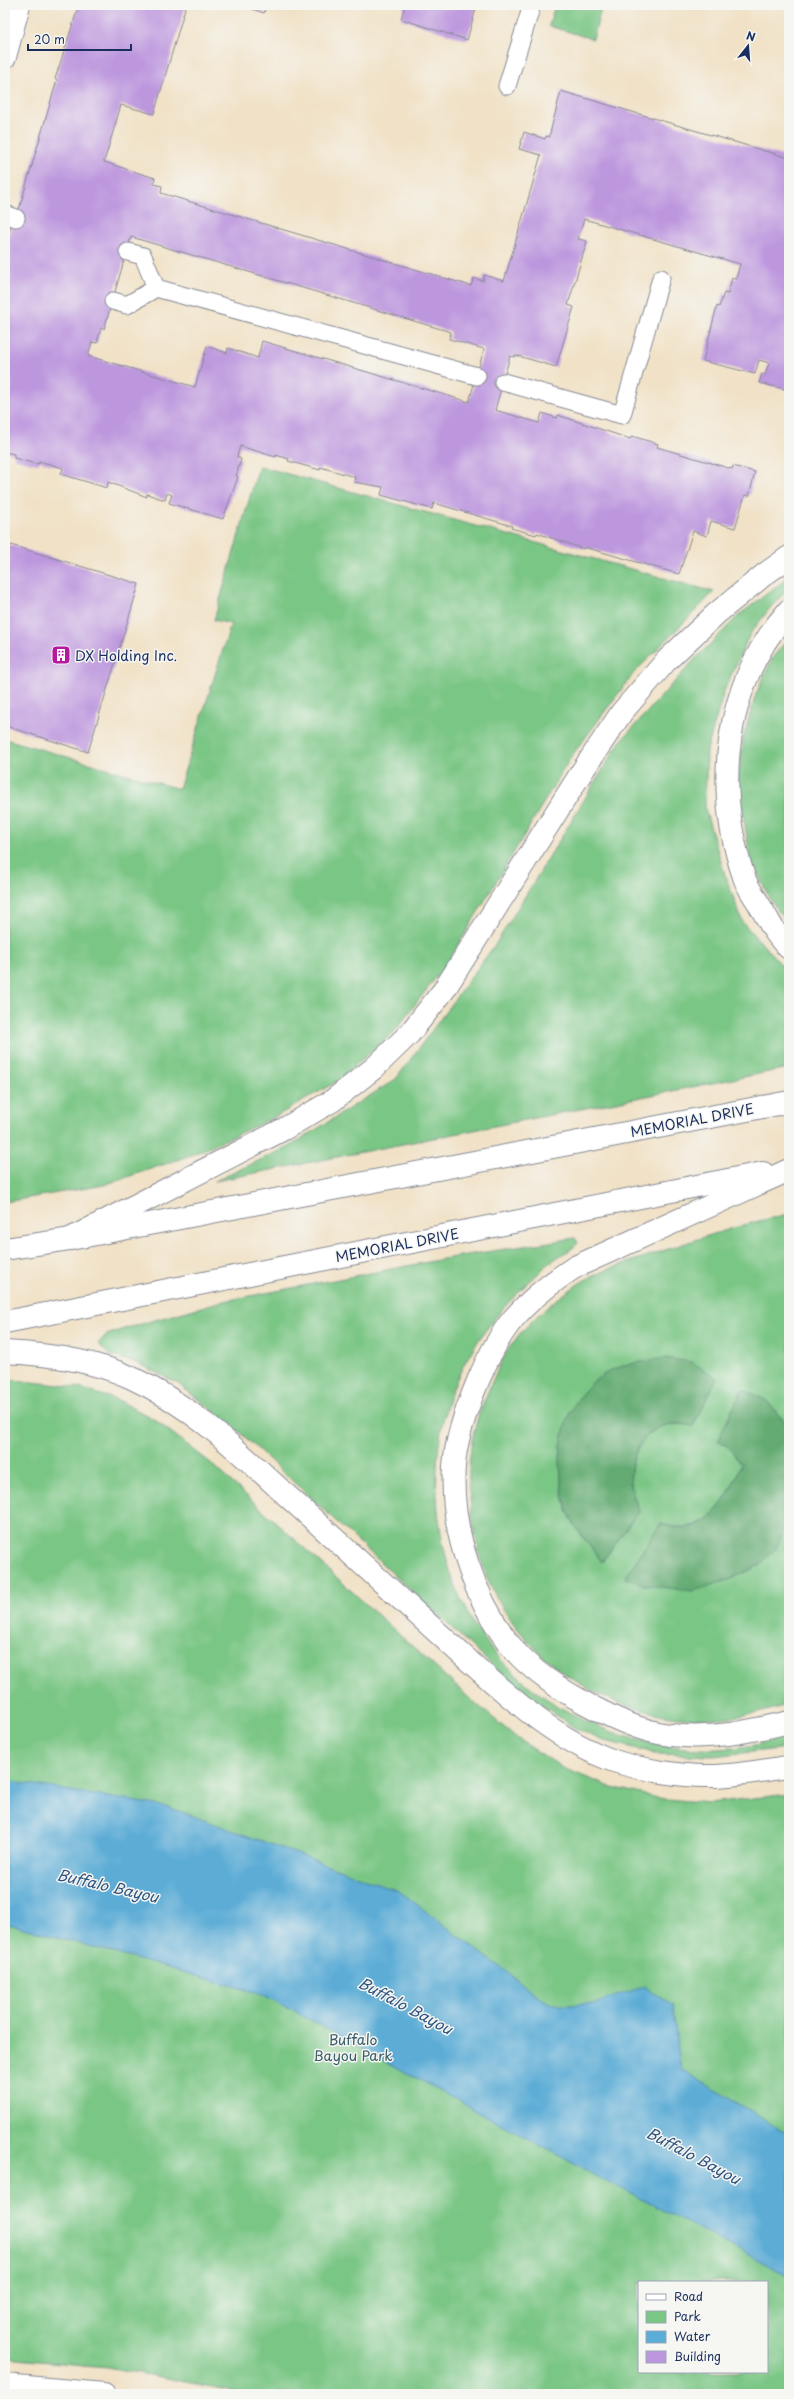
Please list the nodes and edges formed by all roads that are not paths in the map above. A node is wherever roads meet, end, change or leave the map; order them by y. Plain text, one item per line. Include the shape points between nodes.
1 (19, 5) edge
2 (532, 5) edge
3 (5, 57) edge
4 (508, 86) dead end
5 (128, 252) dead end
6 (660, 278) dead end
7 (156, 288) junction
8 (113, 301) dead end
9 (477, 376) dead end
10 (503, 382) dead end
11 (789, 557) edge
12 (789, 610) edge
13 (789, 948) edge
14 (789, 1102) edge
15 (789, 1169) edge
16 (70, 1239) junction
17 (5, 1249) edge
18 (5, 1322) edge
19 (5, 1352) edge
20 (789, 1722) edge
21 (789, 1767) edge
22 (5, 2385) edge
23 (104, 2394) edge

1 - 3 main road
2 - 4 lane
5 - 7 lane via 143,256
6 - 10 lane via 622,415
7 - 8 lane via 127,305
7 - 9 lane
11 - 16 main road via 717,613 667,660 622,712 444,990 410,1033 374,1068 332,1101 284,1129
12 - 13 main road via 770,632 745,680 730,736 727,807 744,879 780,940
14 - 16 main road, MEMORIAL DRIVE
15 - 18 main road, MEMORIAL DRIVE
15 - 20 main road via 576,1267 545,1287 512,1320 487,1361 466,1409 454,1465 455,1513 466,1562 484,1603 514,1650 560,1690 616,1720 671,1735 732,1735
16 - 17 main road, MEMORIAL DRIVE
19 - 21 main road via 30,1353 83,1362 130,1377 169,1397 230,1444 486,1677 533,1716 575,1744 615,1761 662,1771 710,1776
22 - 23 main road

